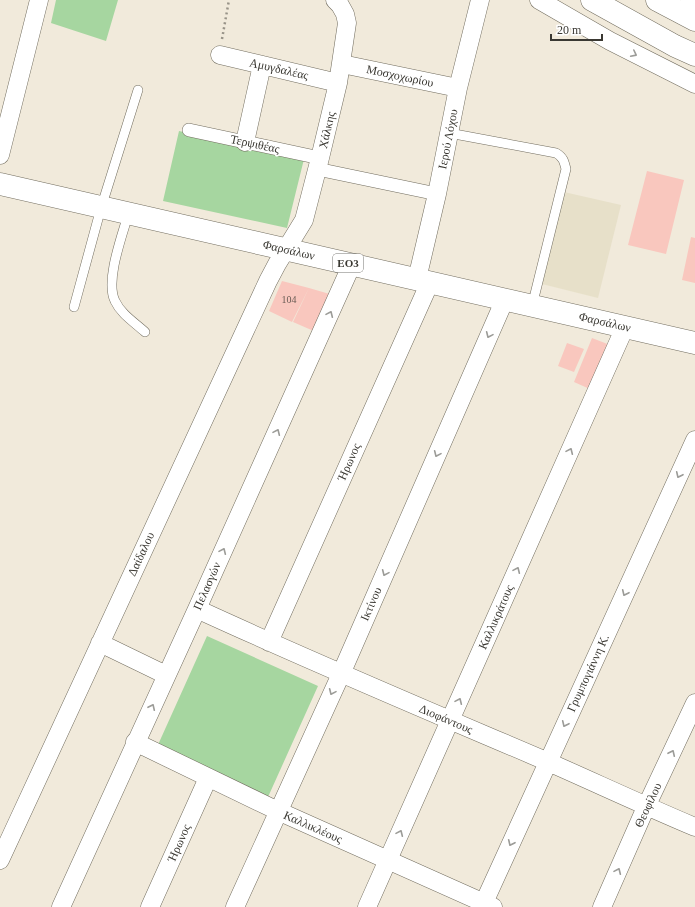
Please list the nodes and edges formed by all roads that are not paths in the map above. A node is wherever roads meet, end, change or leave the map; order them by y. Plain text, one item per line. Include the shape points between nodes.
1 (39, 0) edge
2 (480, 0) edge
3 (539, 0) edge
4 (592, 0) edge
5 (657, 0) edge
6 (690, 0) edge
7 (340, 2) edge
8 (695, 3) edge
9 (695, 20) edge
10 (220, 55) road end
11 (695, 55) edge
12 (342, 64) junction
13 (262, 65) junction
14 (338, 83) junction
15 (695, 84) edge
16 (458, 88) junction
17 (138, 90) dead end
18 (189, 130) dead end
19 (449, 133) junction
20 (245, 142) junction
21 (0, 155) edge
22 (319, 163) junction
23 (0, 184) edge
24 (437, 194) junction
25 (101, 208) junction
26 (128, 214) junction
27 (285, 249) junction
28 (352, 264) junction
29 (423, 281) junction
30 (505, 299) junction
31 (532, 306) junction
32 (74, 307) dead end
33 (625, 327) junction
34 (145, 332) dead end
35 (695, 343) edge
36 (695, 440) edge
37 (197, 609) junction
38 (269, 642) junction
39 (100, 643) junction
40 (341, 674) junction
41 (166, 675) junction
42 (695, 703) edge
43 (450, 720) junction
44 (135, 742) junction
45 (548, 762) junction
46 (208, 778) junction
47 (646, 807) junction
48 (278, 811) junction
49 (695, 827) edge
50 (388, 859) junction
51 (0, 860) edge
52 (486, 905) edge
53 (60, 907) edge
54 (150, 907) edge
55 (235, 907) edge
56 (367, 907) edge
57 (602, 907) edge

1 - 21 street
2 - 16 street, Ιερού Λόχου
3 -> 15 street via 610,41
4 - 11 main road
5 - 9 main road
6 - 8 street
7 - 12 street, Χάλκης via 348,23
10 - 13 street, Αμυγδαλέας
12 - 14 street, Χάλκης
12 - 16 street, Μοσχοχωρίου
13 - 14 street, Αμυγδαλέας
13 - 20 street
14 - 22 street, Χάλκης
16 - 19 street, Ιερού Λόχου
17 - 25 lane
18 - 20 street, Τερψιθέας
19 - 24 street, Ιερού Λόχου
19 - 31 lane via 562,156 566,169
20 - 22 street, Τερψιθέας
22 - 24 street, Τερψιθέας
22 - 27 street, Χάλκης via 304,220
23 - 25 main road, Φαρσάλων / ΕΟ3
24 - 29 street, Ιερού Λόχου
25 - 26 main road, Φαρσάλων / ΕΟ3
25 - 32 lane
26 - 27 main road, Φαρσάλων / ΕΟ3
26 - 34 lane via 111,287 114,300 124,314
27 - 28 main road, Φαρσάλων / ΕΟ3
27 - 39 street, Δαίδαλου
28 - 29 main road, Φαρσάλων / ΕΟ3
37 -> 28 street, Πελασγών
29 - 30 main road, Φαρσάλων / ΕΟ3
29 - 38 street, Ήρωνος
30 - 31 main road, Φαρσάλων / ΕΟ3
30 -> 40 street, Ικτίνου
31 - 33 main road, Φαρσάλων / ΕΟ3
33 - 35 main road, Φαρσάλων / ΕΟ3
43 -> 33 street, Καλλικράτους
36 -> 45 street, Γρυμπογιάννη Κ.
37 - 38 street, Διοφάντους
37 - 41 street, Πελασγών
38 - 40 street, Διοφάντους
39 - 41 street
39 - 51 street, Δαίδαλου
40 - 43 street, Διοφάντους
40 -> 48 street, Ικτίνου
44 -> 41 street, Πελασγών
47 -> 42 street, Θεοφίλου
43 - 45 street, Διοφάντους
50 -> 43 street, Καλλικράτους
44 - 46 street, Καλλικλέους
44 - 53 street, Πελασγών
45 - 47 street, Διοφάντους
45 -> 52 street, Γρυμπογιάννη Κ.
46 - 48 street, Καλλικλέους
46 - 54 street, Ήρωνος
47 - 49 street, Διοφάντους
57 -> 47 street, Θεοφίλου
48 - 50 street, Καλλικλέους
48 - 55 street, Ικτίνου
50 - 52 street, Καλλικλέους
50 - 56 street, Καλλικράτους

